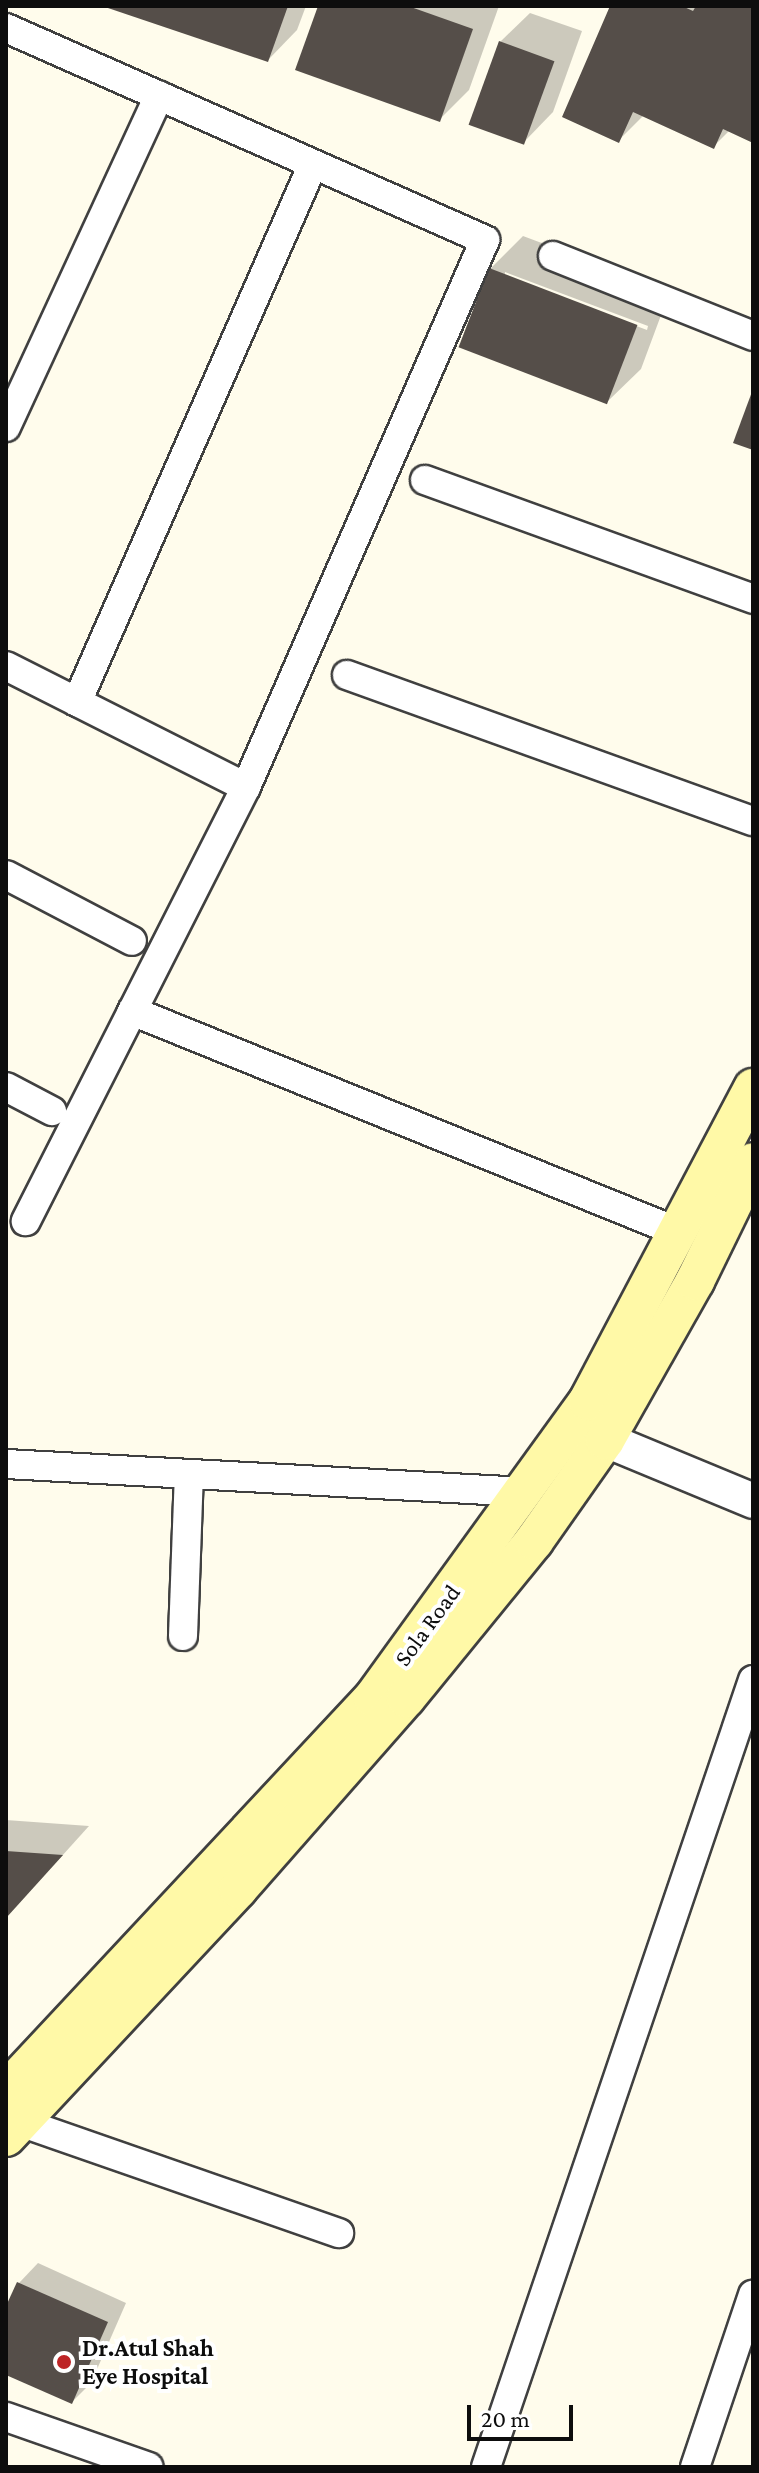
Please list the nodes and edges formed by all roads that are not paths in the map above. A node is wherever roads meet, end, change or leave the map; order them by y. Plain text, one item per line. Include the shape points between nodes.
1 (6, 28) edge
2 (159, 96) junction
3 (313, 164) junction
4 (553, 256) dead end
5 (753, 336) edge
6 (6, 427) edge
7 (425, 480) dead end
8 (753, 599) edge
9 (6, 666) edge
10 (347, 675) dead end
11 (77, 702) junction
12 (246, 787) junction
13 (753, 821) edge
14 (6, 875) edge
15 (132, 941) dead end
16 (132, 1011) junction
17 (6, 1087) edge
18 (753, 1088) edge
19 (52, 1111) dead end
20 (753, 1162) edge
21 (26, 1221) dead end
22 (678, 1232) junction
23 (570, 1425) junction
24 (605, 1440) junction
25 (6, 1464) edge
26 (189, 1474) junction
27 (524, 1492) junction
28 (753, 1501) edge
29 (183, 1636) dead end
30 (753, 1680) edge
31 (11, 2117) edge
32 (339, 2233) dead end
33 (753, 2295) edge
34 (6, 2417) edge
35 (149, 2467) edge
36 (486, 2467) edge
37 (695, 2467) edge

1 - 2 street
2 - 3 street
2 - 6 street
3 - 11 street
3 - 12 street via 485,240
4 - 5 street
7 - 8 street
9 - 11 street
10 - 13 street
11 - 12 street
12 - 16 street
14 - 15 street
16 - 21 street
16 - 22 street
17 - 19 street
18 - 22 main road, Sola Road
20 - 24 main road, Sola Road via 695,1281
22 - 23 main road, Sola Road
23 - 24 street
23 - 27 main road, Sola Road
24 - 28 street
24 - 31 main road, Sola Road via 534,1541 406,1698 238,1889
25 - 26 street
26 - 27 street
26 - 29 street
27 - 31 main road, Sola Road via 373,1698
30 - 36 street
31 - 32 street
33 - 37 street
34 - 35 street

